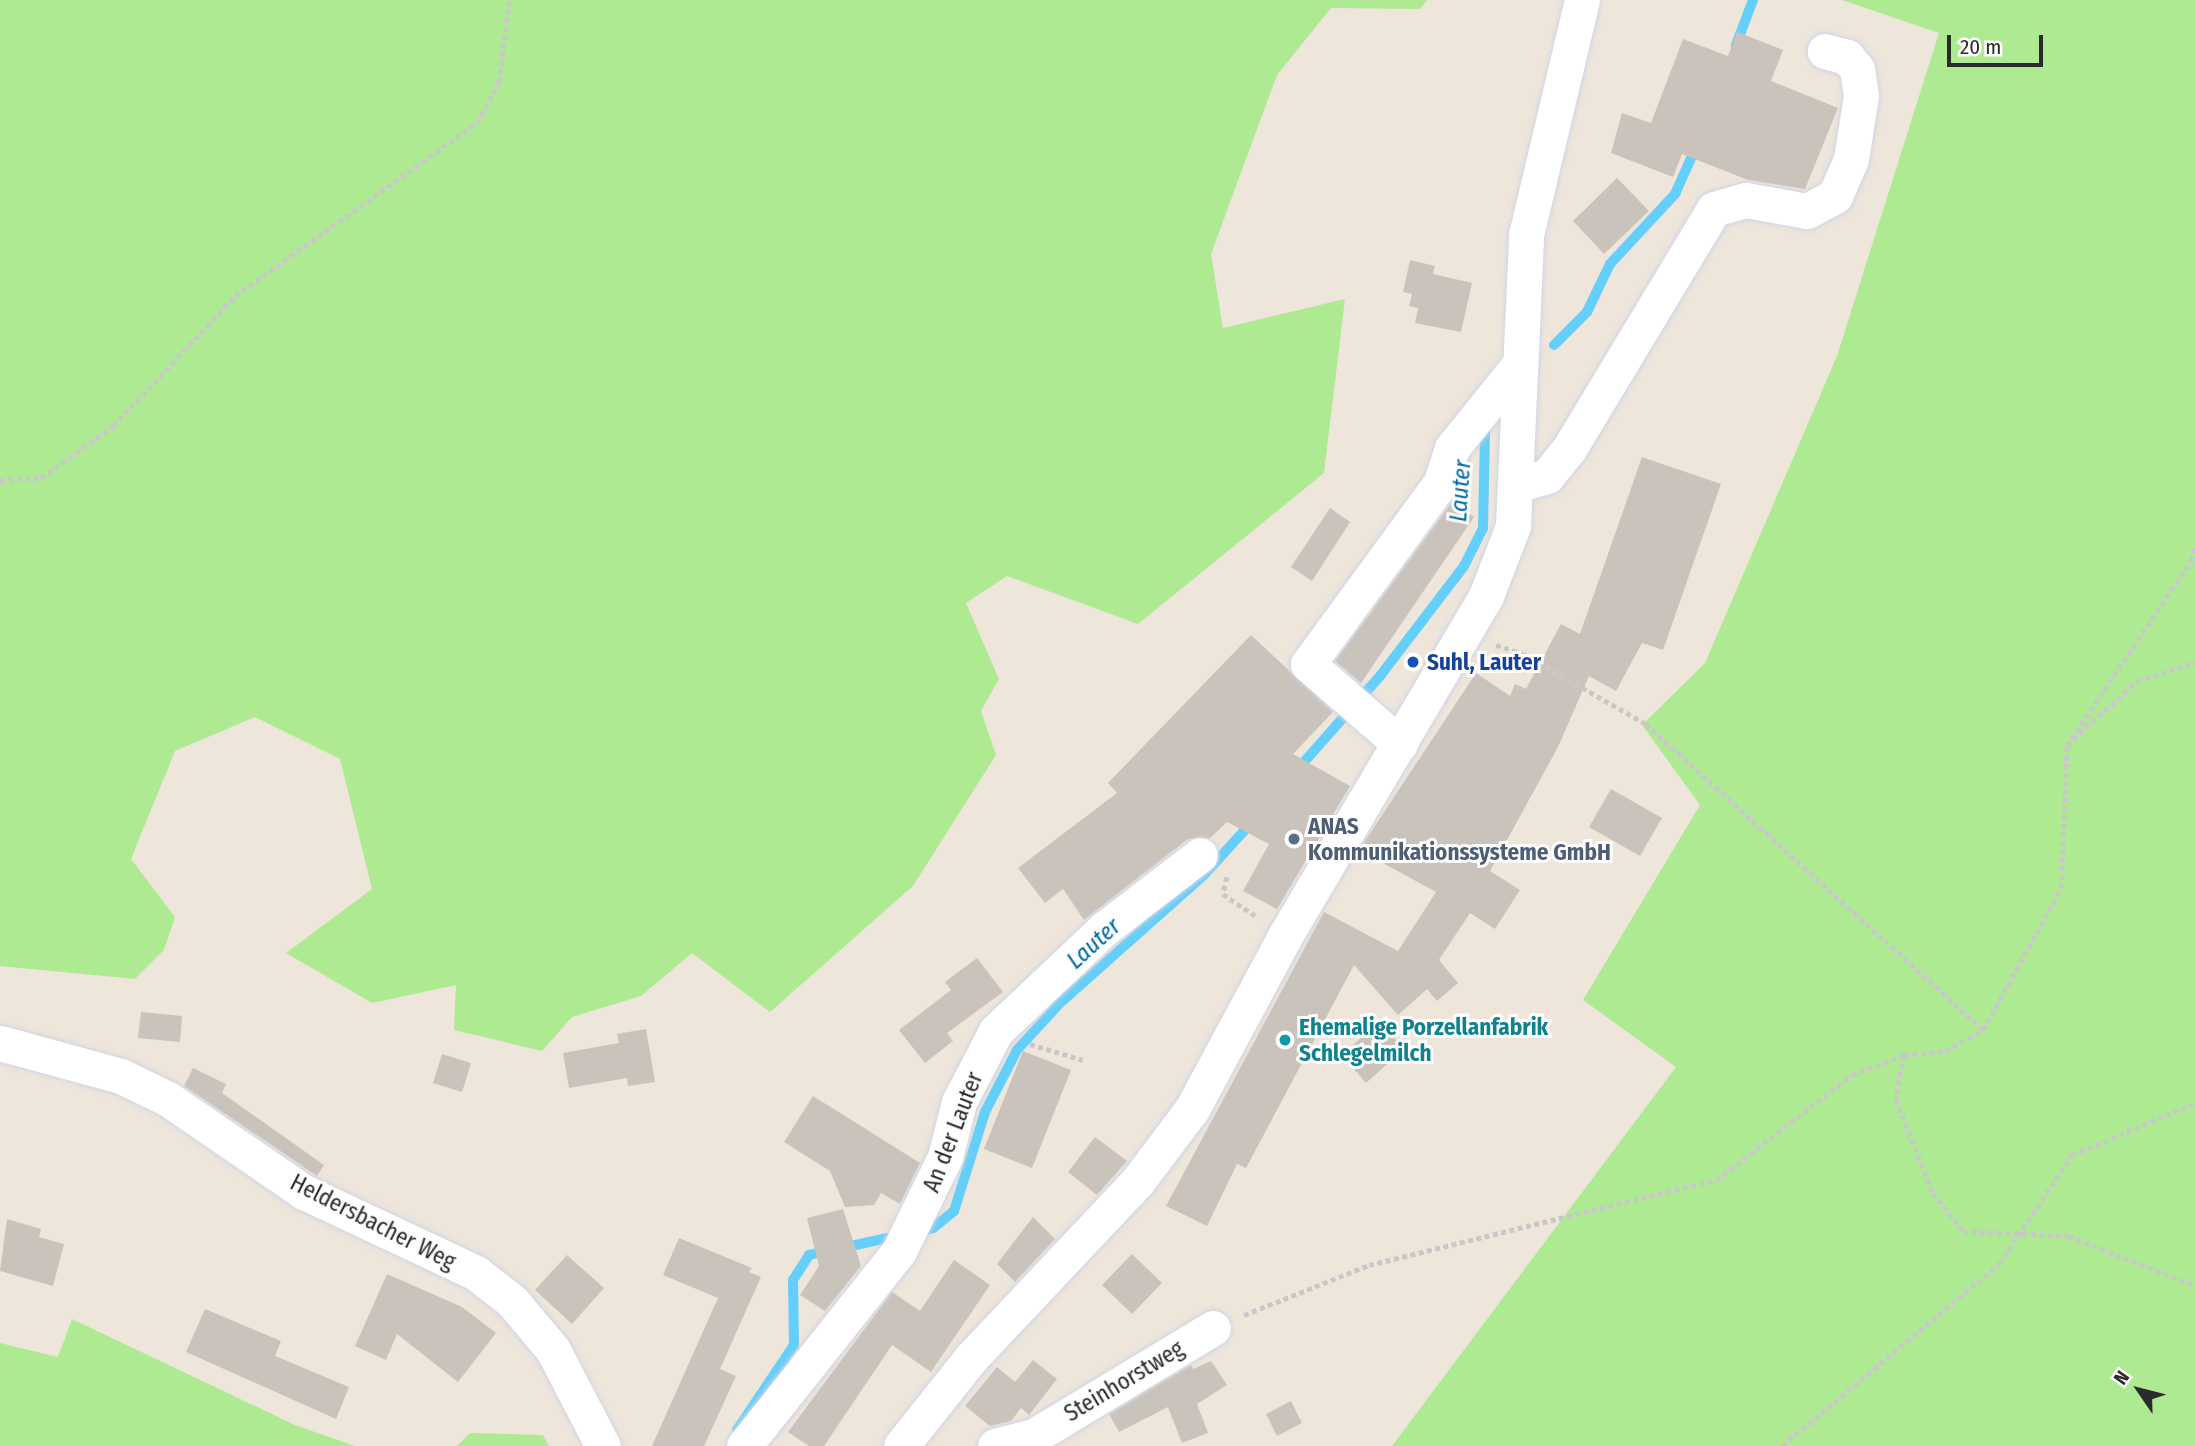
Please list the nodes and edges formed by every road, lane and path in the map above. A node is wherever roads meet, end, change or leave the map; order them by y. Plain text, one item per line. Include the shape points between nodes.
1 (509, 0) edge
2 (1582, 0) edge
3 (1825, 51) dead end
4 (1519, 365) junction
5 (0, 480) edge
6 (1516, 485) junction
7 (2195, 546) edge
8 (1466, 636) junction
9 (2195, 662) edge
10 (1400, 744) junction
11 (2067, 745) junction
12 (1200, 855) dead end
13 (1227, 876) dead end
14 (1285, 936) junction
15 (1983, 1030) junction
16 (0, 1043) edge
17 (1046, 1050) dead end
18 (1904, 1055) junction
19 (1083, 1060) dead end
20 (2195, 1103) edge
21 (2019, 1233) junction
22 (2195, 1286) edge
23 (1213, 1328) joint
24 (603, 1446) edge
25 (744, 1446) edge
26 (901, 1446) edge
27 (995, 1446) edge
28 (1782, 1446) edge

1 - 5 path via 499,82 477,123 235,296 113,426 41,478
2 - 4 street via 1526,235
3 - 6 street via 1847,57 1857,69 1861,96 1851,159 1835,196 1807,211 1746,201 1714,209 1569,449 1547,476
4 - 6 street
4 - 10 street via 1452,448 1441,482 1308,664
6 - 8 street via 1504,558
7 - 11 path via 2192,561
8 - 10 street
8 - 15 path via 1523,654 1646,724
9 - 11 path via 2137,681
10 - 14 street
11 - 15 path via 2062,888
12 - 25 street, An der Lauter via 1104,929 996,1031 959,1102 945,1157 899,1251
13 - 14 path via 1223,894
14 - 26 street via 1192,1109 1152,1161 971,1358
15 - 18 path via 1945,1051
16 - 24 street, Heldersbacher Weg via 121,1076 168,1099 304,1192 475,1273 512,1301 553,1350
17 - 19 path
18 - 21 path via 1896,1100 1933,1193 1964,1231
18 - 23 path via 1852,1075 1716,1180 1369,1265
20 - 21 path via 2072,1155
21 - 22 path via 2069,1236
21 - 28 path via 1999,1264
23 - 27 street, Steinhorstweg via 1034,1436

